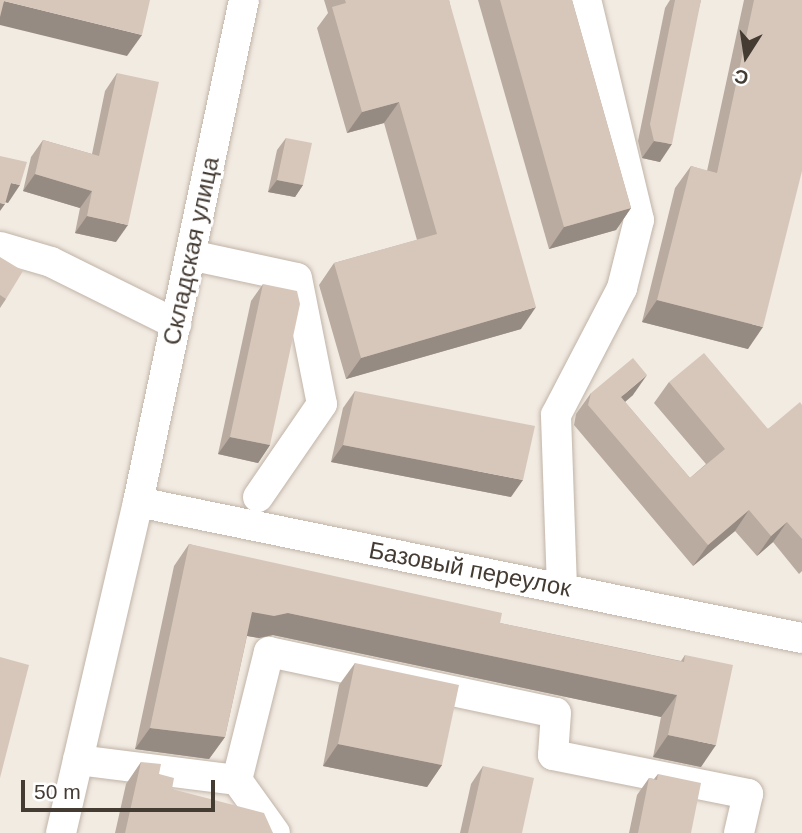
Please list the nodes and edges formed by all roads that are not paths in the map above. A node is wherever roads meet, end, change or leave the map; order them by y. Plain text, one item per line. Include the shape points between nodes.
1 (244, 0) edge
2 (586, 0) edge
3 (0, 247) edge
4 (190, 256) junction
5 (176, 324) junction
6 (258, 497) dead end
7 (138, 502) junction
8 (562, 588) junction
9 (802, 638) edge
10 (78, 760) junction
11 (237, 780) junction
12 (61, 833) edge
13 (275, 833) edge
14 (739, 833) edge

1 - 4 street, Складская улица
2 - 8 street via 639,220 622,288 556,415
3 - 5 street via 51,262
4 - 5 street, Складская улица
4 - 6 street via 297,278 322,404
5 - 7 street, Складская улица
7 - 8 street, Базовый переулок
7 - 10 street, Складская улица
8 - 9 street, Базовый переулок
10 - 11 street
10 - 12 street, Складская улица
11 - 13 street
11 - 14 street via 269,652 556,713 553,755 748,794

